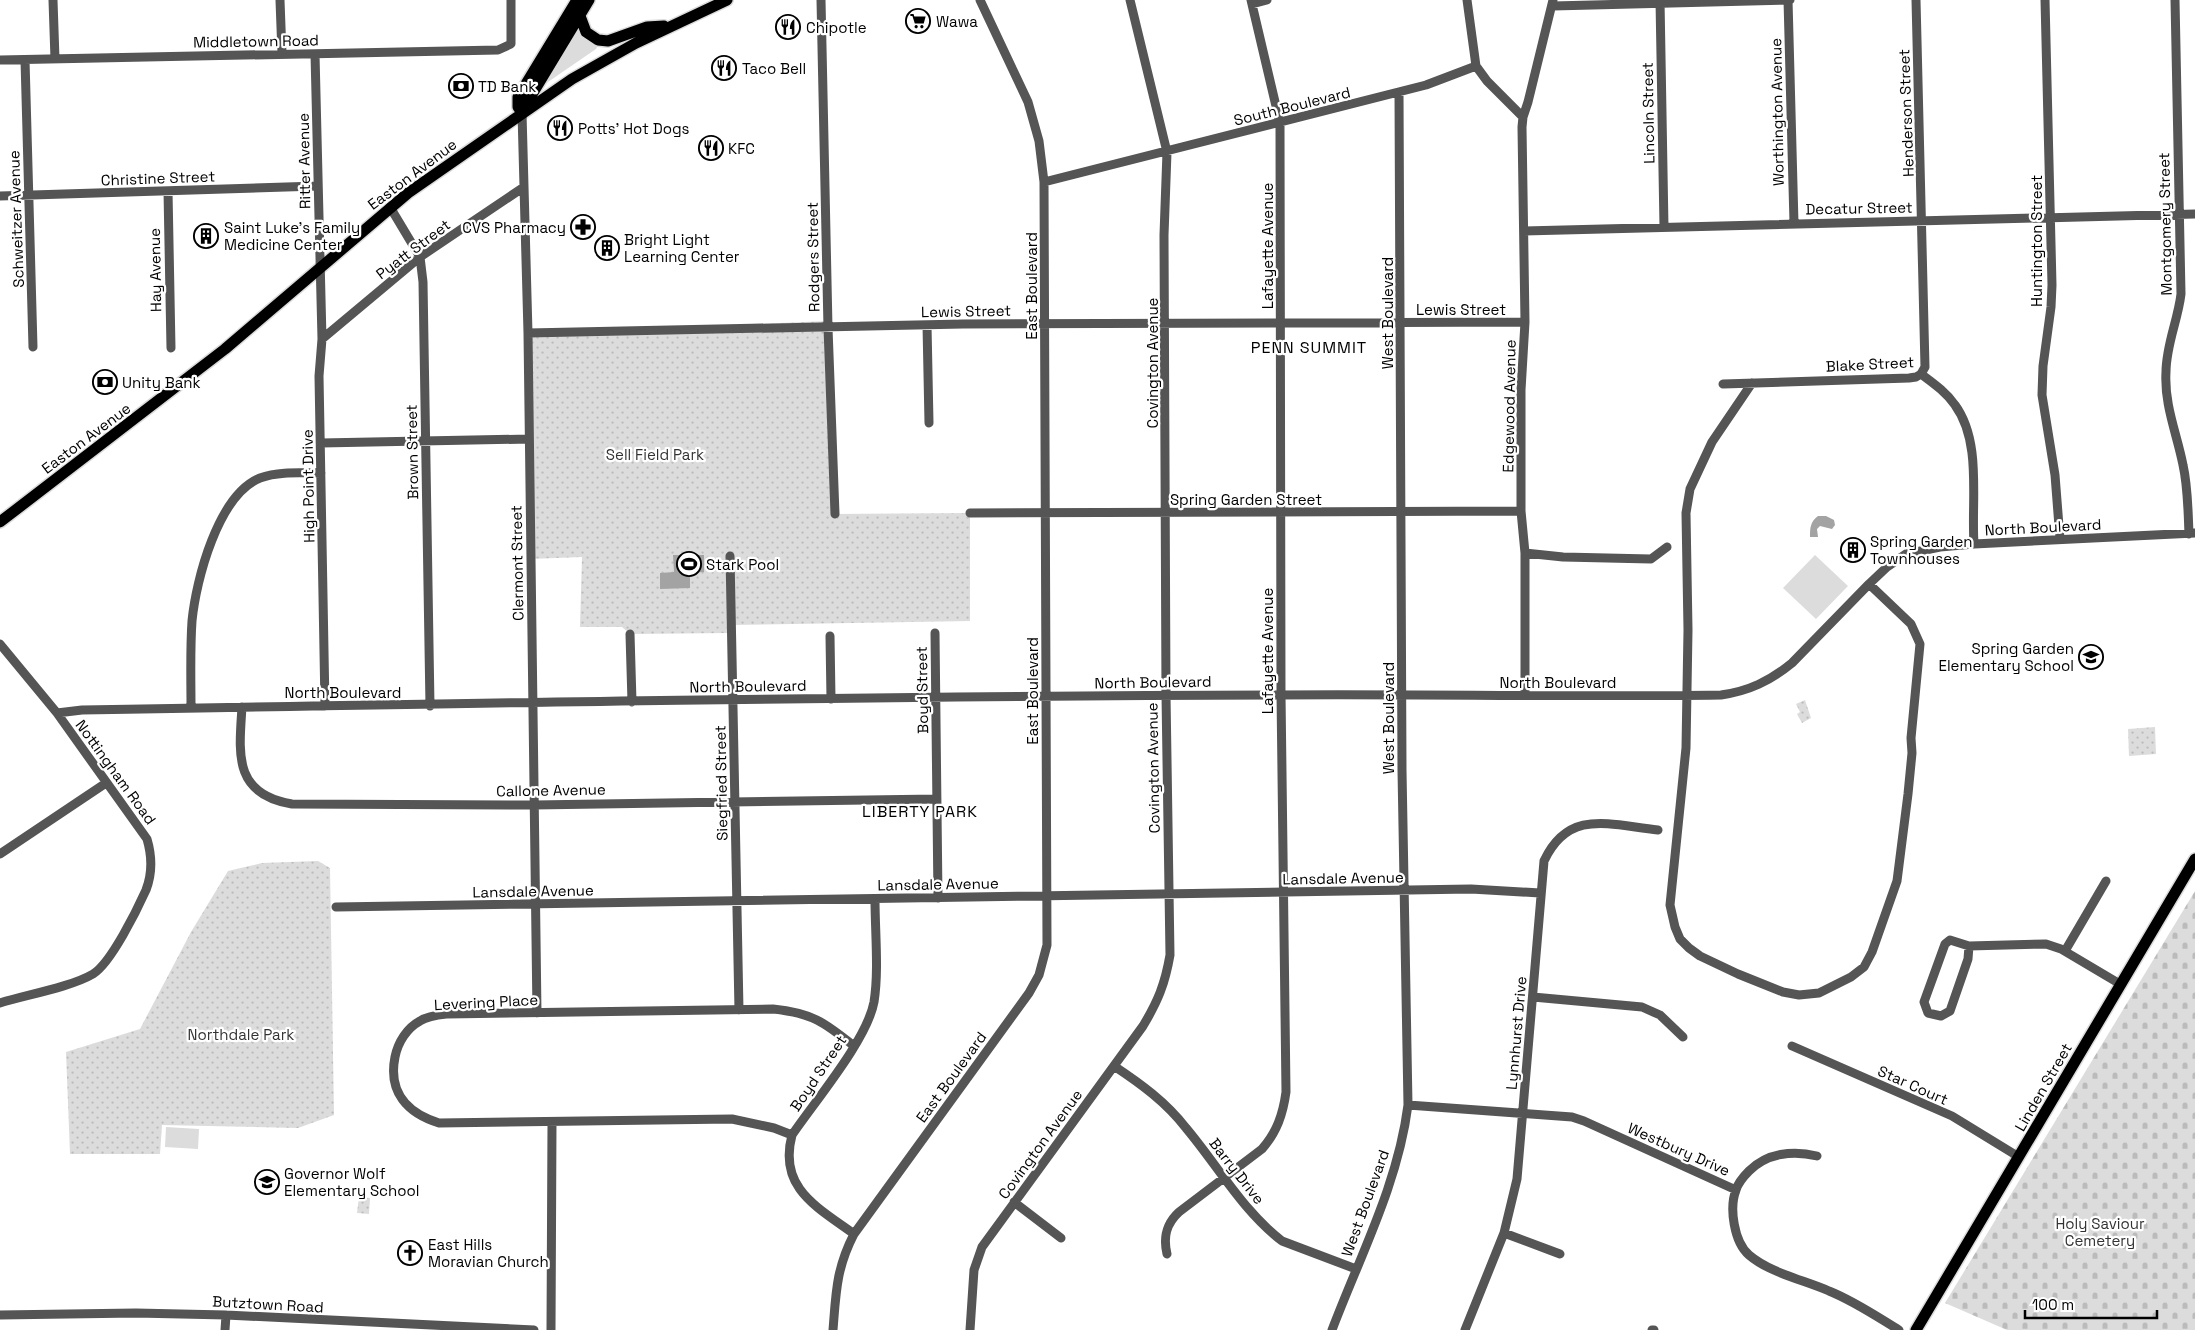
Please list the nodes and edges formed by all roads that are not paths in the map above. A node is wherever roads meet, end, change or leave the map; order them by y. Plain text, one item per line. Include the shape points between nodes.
1 (53, 0) edge
2 (280, 0) edge
3 (511, 0) edge
4 (576, 0) edge
5 (589, 0) edge
6 (727, 0) edge
7 (821, 0) edge
8 (980, 0) edge
9 (1130, 0) edge
10 (1267, 0) edge
11 (1467, 0) edge
12 (1789, 0) edge
13 (1916, 0) edge
14 (2045, 0) edge
15 (2175, 0) edge
16 (1252, 2) edge
17 (1660, 2) edge
18 (1552, 3) edge
19 (580, 16) junction
20 (671, 25) junction
21 (282, 54) junction
22 (316, 54) junction
23 (54, 59) junction
24 (0, 60) edge
25 (24, 60) junction
26 (1476, 66) junction
27 (1399, 92) junction
28 (522, 113) junction
29 (1523, 117) junction
30 (1280, 123) junction
31 (1167, 152) junction
32 (1044, 182) junction
33 (318, 186) junction
34 (524, 187) junction
35 (168, 191) junction
36 (0, 196) edge
37 (29, 196) junction
38 (390, 207) junction
39 (2179, 214) junction
40 (2195, 214) edge
41 (2051, 218) junction
42 (1922, 220) junction
43 (1794, 223) junction
44 (1664, 226) junction
45 (1524, 231) junction
46 (420, 257) junction
47 (321, 267) junction
48 (1524, 322) junction
49 (1400, 323) junction
50 (1045, 324) junction
51 (1166, 324) junction
52 (1281, 324) junction
53 (927, 325) junction
54 (828, 328) junction
55 (528, 333) junction
56 (322, 339) junction
57 (33, 347) dead end
58 (171, 348) dead end
59 (1921, 374) junction
60 (1752, 383) junction
61 (1722, 384) dead end
62 (929, 424) dead end
63 (529, 439) junction
64 (426, 442) junction
65 (321, 443) junction
66 (321, 473) junction
67 (1522, 511) junction
68 (1400, 512) junction
69 (1045, 513) junction
70 (1166, 513) junction
71 (1281, 513) junction
72 (835, 514) dead end
73 (970, 514) dead end
74 (0, 522) edge
75 (2192, 533) edge
76 (2060, 539) junction
77 (1974, 544) junction
78 (1668, 547) dead end
79 (1525, 553) junction
80 (730, 556) dead end
81 (1869, 584) junction
82 (935, 633) dead end
83 (630, 634) dead end
84 (830, 636) dead end
85 (0, 644) edge
86 (1281, 694) junction
87 (1166, 695) junction
88 (1403, 696) junction
89 (1525, 696) junction
90 (1688, 696) junction
91 (1046, 697) junction
92 (936, 698) junction
93 (831, 699) junction
94 (733, 700) junction
95 (632, 702) junction
96 (534, 703) junction
97 (325, 706) junction
98 (430, 706) junction
99 (242, 707) junction
100 (191, 708) junction
101 (57, 713) junction
102 (106, 783) junction
103 (937, 798) junction
104 (735, 802) junction
105 (534, 805) junction
106 (1658, 830) dead end
107 (0, 854) edge
108 (2195, 859) edge
109 (2106, 881) dead end
110 (1404, 891) junction
111 (1283, 892) junction
112 (1540, 894) junction
113 (1048, 895) junction
114 (1169, 895) junction
115 (938, 898) junction
116 (875, 899) junction
117 (737, 903) junction
118 (536, 905) junction
119 (336, 908) dead end
120 (1969, 946) junction
121 (2065, 951) junction
122 (2120, 984) junction
123 (1533, 998) junction
124 (0, 1003) edge
125 (739, 1010) junction
126 (537, 1013) junction
127 (1683, 1038) dead end
128 (854, 1046) junction
129 (1792, 1046) dead end
130 (1114, 1066) junction
131 (1408, 1105) junction
132 (1523, 1113) junction
133 (552, 1123) junction
134 (792, 1135) junction
135 (1817, 1156) dead end
136 (2019, 1158) junction
137 (1223, 1178) junction
138 (1736, 1190) junction
139 (1014, 1202) junction
140 (1504, 1233) junction
141 (854, 1234) junction
142 (1061, 1238) dead end
143 (1167, 1254) dead end
144 (1560, 1254) dead end
145 (1356, 1269) junction
146 (0, 1315) edge
147 (226, 1315) junction
148 (225, 1330) edge
149 (534, 1330) edge
150 (552, 1330) edge
151 (833, 1330) edge
152 (970, 1330) edge
153 (1332, 1330) edge
154 (1465, 1330) edge
155 (1899, 1330) edge
156 (1916, 1330) edge

1 - 23 street
2 - 21 street
3 - 22 street, Middletown Road via 511,44 498,50
4 - 28 main road via 518,97
5 - 19 main road
6 - 20 main road, Easton Avenue
7 - 54 street, Rodgers Street
8 - 32 street, East Boulevard via 1028,102 1039,141
9 - 31 street, Covington Avenue
10 - 16 street
11 - 26 street
12 - 17 street
12 - 43 street, Worthington Avenue
13 - 42 street, Henderson Street
14 - 41 street, Huntington Street
15 - 39 street, Montgomery Street
16 - 30 street, Lafayette Avenue
17 - 18 street
17 - 44 street, Lincoln Street
18 - 29 street, Edgewood Avenue
19 - 20 main road via 586,32 598,40 608,41 647,27
19 - 28 main road
20 - 28 main road, Easton Avenue via 572,79
21 - 22 street, Middletown Road
21 - 23 street, Middletown Road
22 - 33 street, Ritter Avenue
23 - 25 street, Middletown Road
24 - 25 street, Middletown Road
25 - 37 street, Schweitzer Avenue
26 - 27 street, South Boulevard
26 - 29 street
27 - 30 street, South Boulevard
27 - 49 street, West Boulevard
28 - 34 street, Clermont Street
28 - 38 main road, Easton Avenue
29 - 45 street, Edgewood Avenue
30 - 31 street, South Boulevard
30 - 52 street, Lafayette Avenue
31 - 32 street, South Boulevard
31 - 51 street, Covington Avenue via 1164,235
32 - 50 street, East Boulevard
33 - 35 street, Christine Street
33 - 47 street, Ritter Avenue
34 - 46 street, Pyatt Street
34 - 55 street, Clermont Street
35 - 37 street, Christine Street
35 - 58 street, Hay Avenue
36 - 37 street, Christine Street
37 - 57 street, Schweitzer Avenue
38 - 46 street, Brown Street
38 - 47 main road, Easton Avenue
39 - 40 street, Decatur Street
39 - 41 street, Decatur Street
39 - 75 street, Montgomery Street via 2181,294 2166,372 2169,415 2184,466
41 - 42 street, Decatur Street
41 - 76 street, Huntington Street via 2051,307 2042,366 2042,395 2056,476
42 - 43 street, Decatur Street
42 - 59 street, Henderson Street via 1925,367
43 - 44 street, Decatur Street
44 - 45 street, Decatur Street
45 - 48 street, Edgewood Avenue
46 - 56 street, Pyatt Street
46 - 64 street, Brown Street
47 - 56 street, High Point Drive
47 - 74 main road, Easton Avenue via 225,350
48 - 49 street, Lewis Street
48 - 67 street, Edgewood Avenue
49 - 52 street, Lewis Street
49 - 68 street, West Boulevard
50 - 51 street, Lewis Street
50 - 53 street, Lewis Street
50 - 69 street, East Boulevard
51 - 52 street, Lewis Street
51 - 70 street, Covington Avenue
52 - 71 street, Lafayette Avenue
53 - 54 street, Lewis Street
53 - 62 street
54 - 55 street, Lewis Street
54 - 72 street, Rodgers Street
55 - 63 street, Clermont Street
56 - 65 street, High Point Drive via 319,376
59 - 60 street, Blake Street via 1910,378
59 - 77 street, Blake Street via 1955,404 1970,434
60 - 61 street, Blake Street
60 - 90 street via 1712,442 1690,489 1686,513
63 - 64 street
63 - 96 street, Clermont Street
64 - 65 street
64 - 98 street, Brown Street
65 - 66 street, High Point Drive
66 - 97 street, High Point Drive
66 - 100 street via 290,473 260,478 243,489 226,512 207,554 195,603
67 - 68 street, Spring Garden Street
67 - 79 street, Edgewood Avenue
68 - 71 street, Spring Garden Street
68 - 88 street, West Boulevard
69 - 70 street, Spring Garden Street
69 - 73 street, Spring Garden Street
69 - 91 street, East Boulevard
70 - 71 street, Spring Garden Street
70 - 87 street, Covington Avenue
71 - 86 street, Lafayette Avenue
75 - 76 street, North Boulevard
76 - 77 street, North Boulevard
77 - 81 street, North Boulevard via 1906,554
78 - 79 street via 1652,559
79 - 89 street, Edgewood Avenue
80 - 94 street, Siegfried Street
81 - 90 street, North Boulevard via 1780,673 1753,689 1737,693
81 - 90 street via 1911,624 1920,644 1912,753 1897,880 1864,967 1838,985 1819,994 1783,992 1700,956 1680,939 1671,915 1670,895 1686,748
82 - 92 street, Boyd Street
83 - 95 street
84 - 93 street
85 - 101 street, Nottingham Road
86 - 87 street, North Boulevard
86 - 88 street, North Boulevard
86 - 111 street, Lafayette Avenue
87 - 91 street, North Boulevard
87 - 114 street, Covington Avenue
88 - 89 street, North Boulevard
88 - 110 street, West Boulevard
89 - 90 street, North Boulevard
91 - 92 street, North Boulevard
91 - 113 street, East Boulevard
92 - 93 street, North Boulevard
92 - 103 street, Boyd Street
93 - 94 street, North Boulevard
94 - 95 street, North Boulevard
94 - 104 street, Siegfried Street
95 - 96 street, North Boulevard
96 - 98 street, North Boulevard
96 - 105 street, Clermont Street
97 - 98 street, North Boulevard
97 - 99 street, North Boulevard
99 - 100 street, North Boulevard
99 - 105 street, Callone Avenue via 239,744 243,772 260,791 284,803
100 - 101 street, North Boulevard
101 - 102 street, Nottingham Road
102 - 107 street
102 - 124 street, Nottingham Road via 147,839 151,853 150,878 139,905 105,964 93,974
103 - 104 street, Callone Avenue
103 - 115 street, Boyd Street
104 - 105 street, Callone Avenue
104 - 117 street, Siegfried Street
105 - 118 street, Clermont Street
106 - 112 street, Lynnhurst Drive via 1589,824 1565,831 1544,861
108 - 122 main road, Linden Street
109 - 121 street
110 - 111 street, Lansdale Avenue
110 - 112 street, Lansdale Avenue via 1471,889
110 - 131 street, West Boulevard
111 - 114 street, Lansdale Avenue
111 - 137 street, Lafayette Avenue via 1284,1110 1265,1145
112 - 123 street, Lynnhurst Drive
113 - 114 street, Lansdale Avenue
113 - 115 street, Lansdale Avenue
113 - 141 street, East Boulevard via 1047,945 1030,993
114 - 130 street, Covington Avenue via 1170,955 1164,986 1143,1026
115 - 116 street, Lansdale Avenue
116 - 117 street, Lansdale Avenue
116 - 128 street, Boyd Street via 874,1004
117 - 118 street, Lansdale Avenue
117 - 125 street, Siegfried Street
118 - 119 street, Lansdale Avenue
118 - 126 street, Clermont Street
120 - 120 street via 1950,940 1945,944 1924,1002 1928,1013 1941,1016 1950,1011 1968,959
120 - 121 street via 2046,944
121 - 122 street
122 - 136 main road, Linden Street
123 - 127 street via 1642,1007 1660,1015
123 - 132 street, Lynnhurst Drive
125 - 126 street, Levering Place
125 - 128 street, Levering Place via 773,1009 808,1015 828,1025
126 - 133 street, Levering Place via 447,1014 421,1020 400,1040 393,1076 395,1087 407,1105 421,1116 439,1123
128 - 134 street, Boyd Street
129 - 136 street, Star Court via 1952,1116
130 - 137 street, Barry Drive via 1167,1107
130 - 139 street, Covington Avenue
131 - 132 street, Westbury Drive
131 - 145 street, West Boulevard via 1393,1176
132 - 138 street, Westbury Drive via 1560,1115 1584,1121
132 - 140 street, Lynnhurst Drive via 1517,1179
133 - 134 street, Levering Place via 732,1119
133 - 150 street
134 - 141 street, Boyd Street via 790,1163 798,1188
135 - 138 street via 1790,1153 1773,1157 1749,1171
136 - 156 main road, Linden Street
137 - 143 street, Lafayette Avenue via 1171,1221 1165,1237
137 - 145 street, Barry Drive via 1259,1221 1282,1240
138 - 155 street, Westbury Drive via 1736,1225 1739,1239 1748,1254 1767,1266 1855,1303
139 - 142 street
139 - 152 street, Covington Avenue via 990,1234 978,1257 974,1270
140 - 144 street
140 - 154 street, Lynnhurst Drive
141 - 151 street, East Boulevard via 843,1254 837,1276
145 - 153 street, West Boulevard
146 - 147 street, Butztown Road
147 - 148 street
147 - 149 street, Butztown Road

